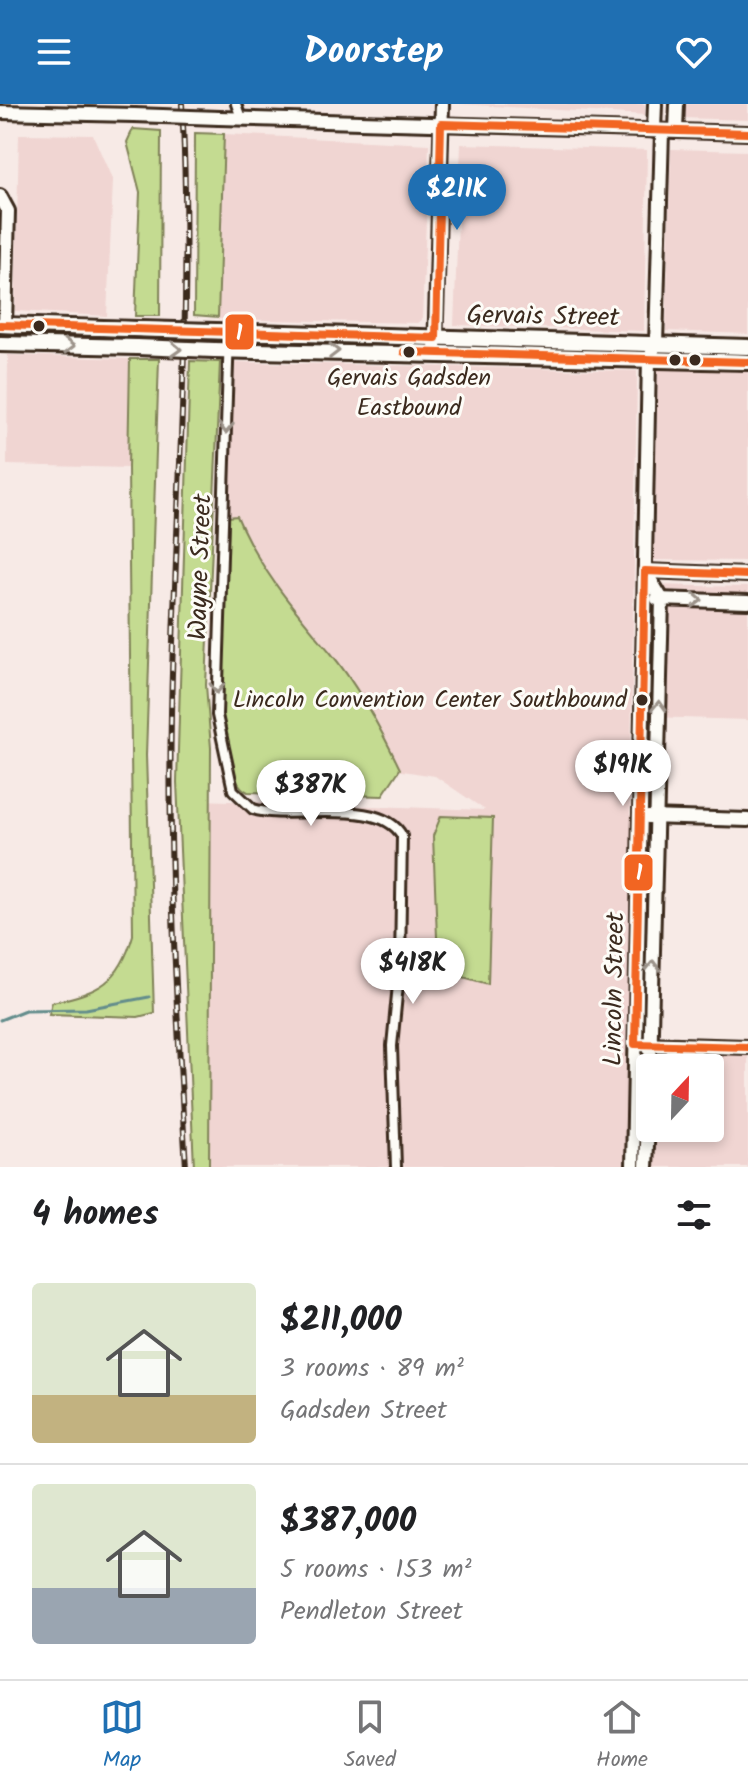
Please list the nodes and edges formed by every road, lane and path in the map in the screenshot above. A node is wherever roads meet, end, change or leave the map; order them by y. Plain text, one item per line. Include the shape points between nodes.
1 (236, 104) edge
2 (442, 104) edge
3 (655, 104) edge
4 (677, 104) edge
5 (0, 112) edge
6 (241, 118) junction
7 (441, 124) junction
8 (658, 131) junction
9 (676, 131) junction
10 (748, 133) edge
11 (0, 196) edge
12 (2, 329) edge
13 (222, 332) junction
14 (0, 344) edge
15 (656, 344) junction
16 (436, 346) junction
17 (748, 347) edge
18 (221, 350) junction
19 (649, 359) junction
20 (748, 362) edge
21 (645, 571) junction
22 (748, 575) edge
23 (646, 599) junction
24 (662, 599) junction
25 (748, 602) edge
26 (641, 816) junction
27 (656, 817) junction
28 (748, 820) edge
29 (635, 1044) junction
30 (652, 1044) junction
31 (748, 1047) edge
32 (651, 1054) edge
33 (647, 1142) edge
34 (396, 1167) edge
35 (633, 1167) edge
36 (646, 1167) edge

1 - 6 street
2 - 7 street
3 - 8 street, Lincoln Street
4 - 9 street
5 - 6 street, bridge
6 - 7 street
7 - 8 street
7 - 16 street
8 - 9 street
8 - 15 street, Lincoln Street
9 - 10 street
11 - 12 street via 8,211
12 - 13 main road, Gervais Street, bridge
13 - 16 main road, Gervais Street
13 - 18 street, Wayne Street
14 -> 18 main road, Gervais Street, bridge
15 - 16 main road, Gervais Street
15 - 17 main road, Gervais Street
15 - 19 street, Lincoln Street
18 -> 16 main road, Gervais Street
16 - 19 main road, Gervais Street
18 -> 34 street, Wayne Street via 217,702 222,749 232,787 240,800 259,811 383,819 397,828 404,844 392,1046
19 - 20 main road, Gervais Street
19 - 21 street, Lincoln Street
21 - 22 street
21 - 23 street, Lincoln Street
21 - 24 street
23 - 24 street
23 - 26 street, Lincoln Street
24 -> 25 street
27 -> 24 street, Lincoln Street
26 - 27 street
26 - 29 street, Lincoln Street
27 - 28 street
30 -> 27 street, Lincoln Street
29 - 30 street
29 - 35 street, Lincoln Street
30 - 31 street
30 - 32 street, Lincoln Street
33 - 36 street, Lincoln Street

